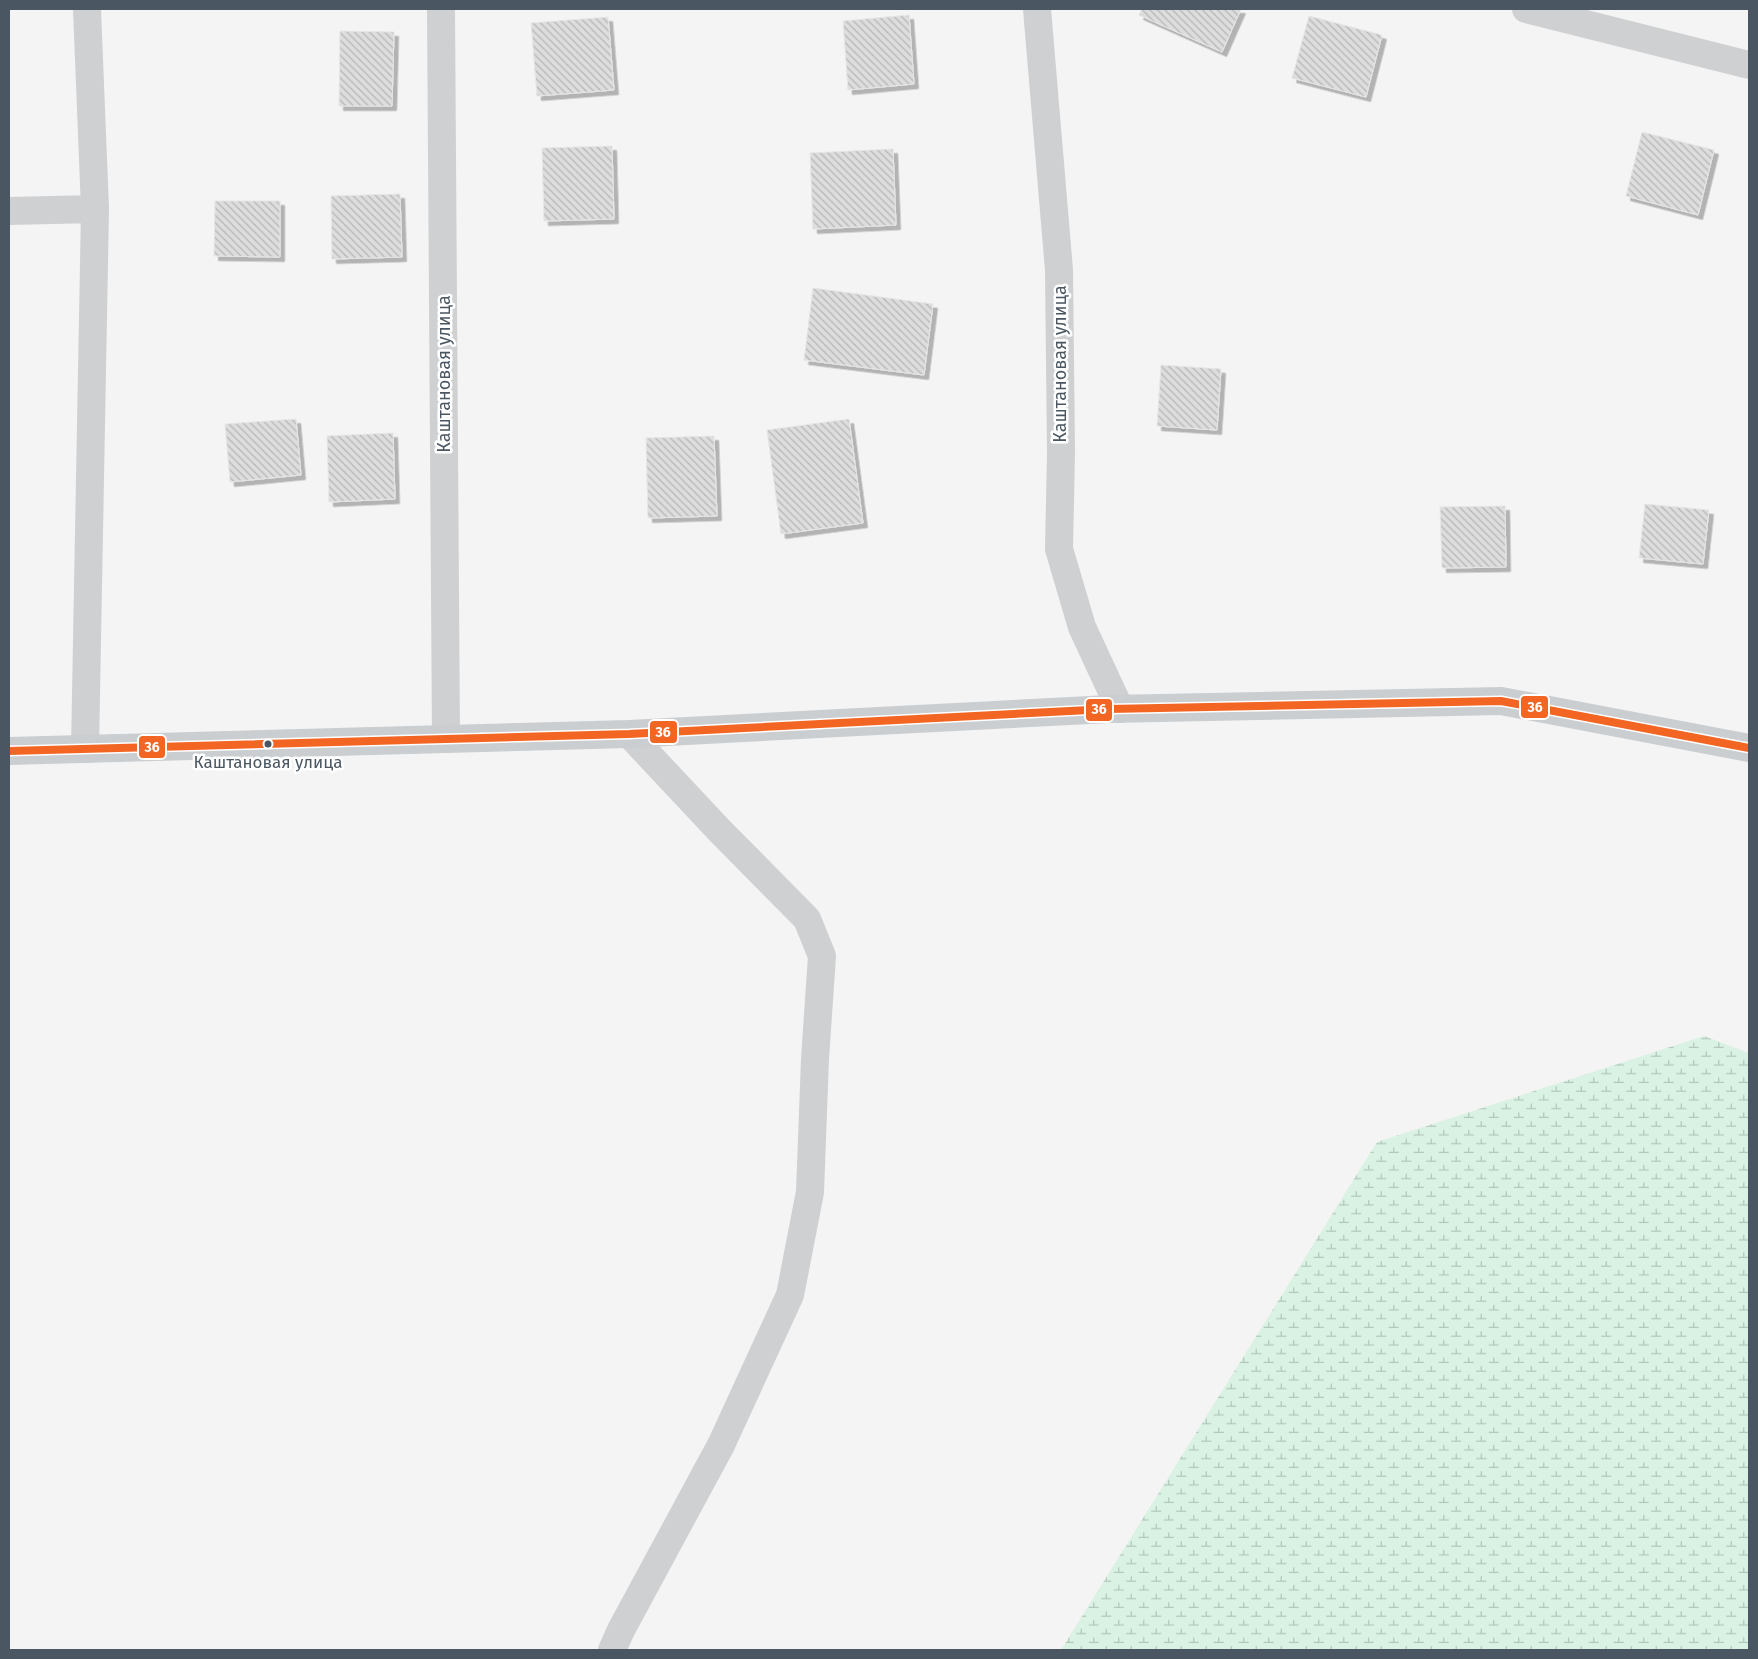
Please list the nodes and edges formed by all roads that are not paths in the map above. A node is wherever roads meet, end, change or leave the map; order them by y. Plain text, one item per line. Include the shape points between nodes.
1 (86, 9) edge
2 (441, 9) edge
3 (1037, 9) edge
4 (1526, 9) edge
5 (1749, 65) edge
6 (95, 209) junction
7 (9, 211) edge
8 (1120, 709) junction
9 (629, 734) junction
10 (446, 739) junction
11 (1749, 748) edge
12 (85, 749) junction
13 (9, 751) edge
14 (612, 1650) edge

1 - 6 street
2 - 10 street, Каштановая улица
3 - 8 street, Каштановая улица via 1059,270 1059,549 1082,627
4 - 5 street
6 - 7 street
6 - 12 street
8 - 9 main road
8 - 11 main road via 1501,701
9 - 10 main road
9 - 14 street via 807,919 822,956 810,1192 790,1295 721,1445
10 - 12 main road
12 - 13 main road

